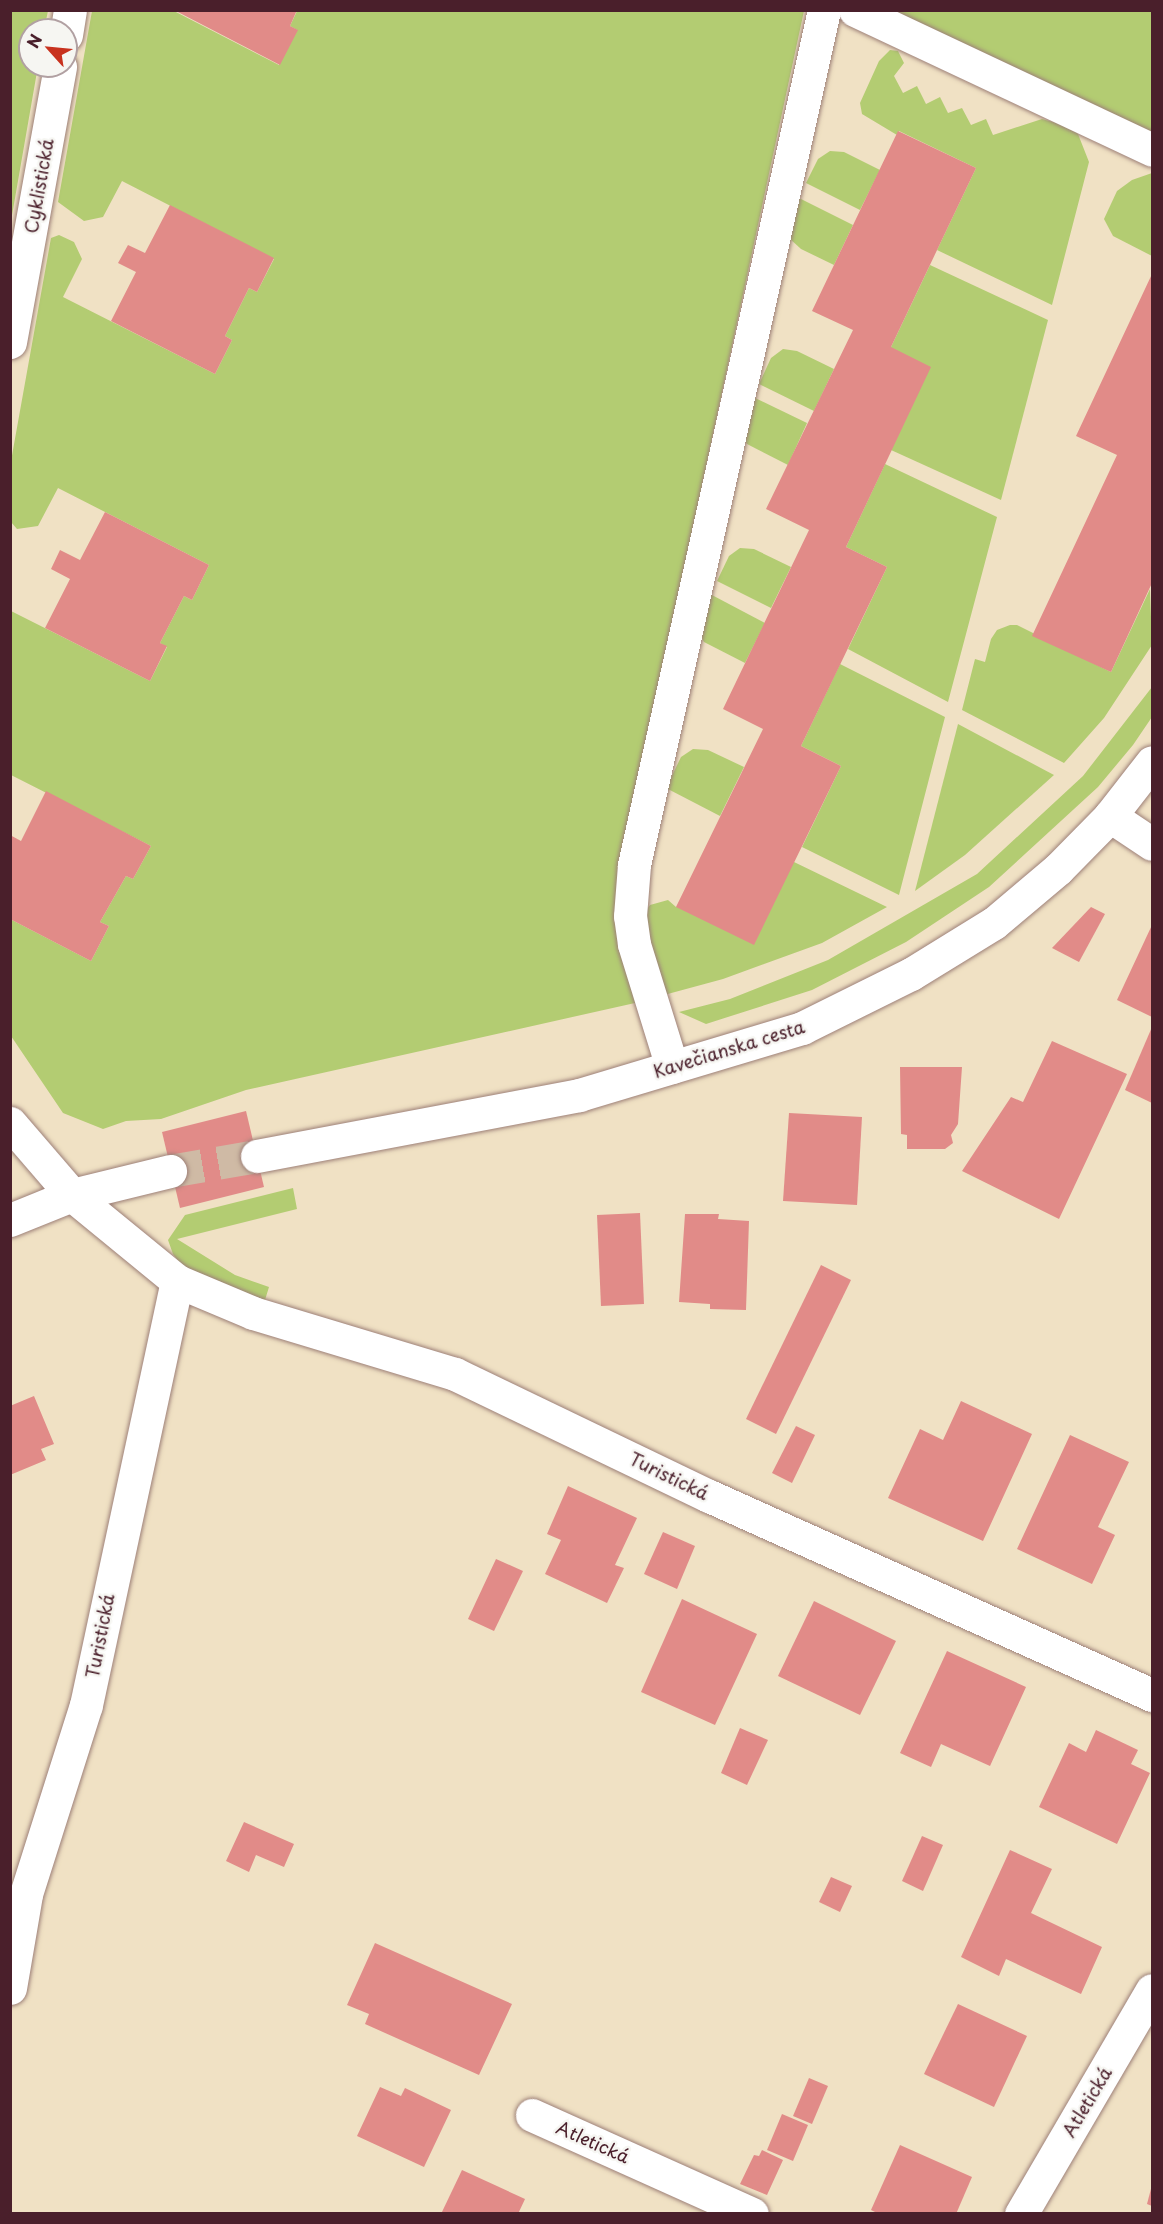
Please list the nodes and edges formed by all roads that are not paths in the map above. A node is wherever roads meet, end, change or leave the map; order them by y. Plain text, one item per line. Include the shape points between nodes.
1 (824, 10) edge
2 (855, 10) edge
3 (58, 78) edge
4 (1152, 150) edge
5 (10, 342) edge
6 (1152, 762) edge
7 (1110, 816) junction
8 (1152, 843) edge
9 (672, 1067) junction
10 (10, 1124) edge
11 (257, 1156) tunnel mouth
12 (170, 1171) tunnel mouth
13 (72, 1195) junction
14 (10, 1220) edge
15 (177, 1281) junction
16 (1152, 1695) edge
17 (10, 1988) edge
18 (1152, 1990) edge
19 (532, 2115) dead end
20 (752, 2214) edge
21 (1021, 2214) edge

1 - 9 street via 634,865 630,916 634,944
2 - 4 street
3 - 5 street, Cyklistická
6 - 7 street, Kavečianska cesta
7 - 8 street
7 - 9 street, Kavečianska cesta via 1058,869 994,922 911,974 802,1028
9 - 11 street, Kavečianska cesta via 579,1095
10 - 13 street, Turistická
12 - 13 street
13 - 14 street
13 - 15 street, Turistická
15 - 16 street, Turistická via 253,1313 455,1374 709,1496
15 - 17 street, Turistická via 86,1705 26,1894
18 - 21 street, Atletická
19 - 20 street, Atletická

